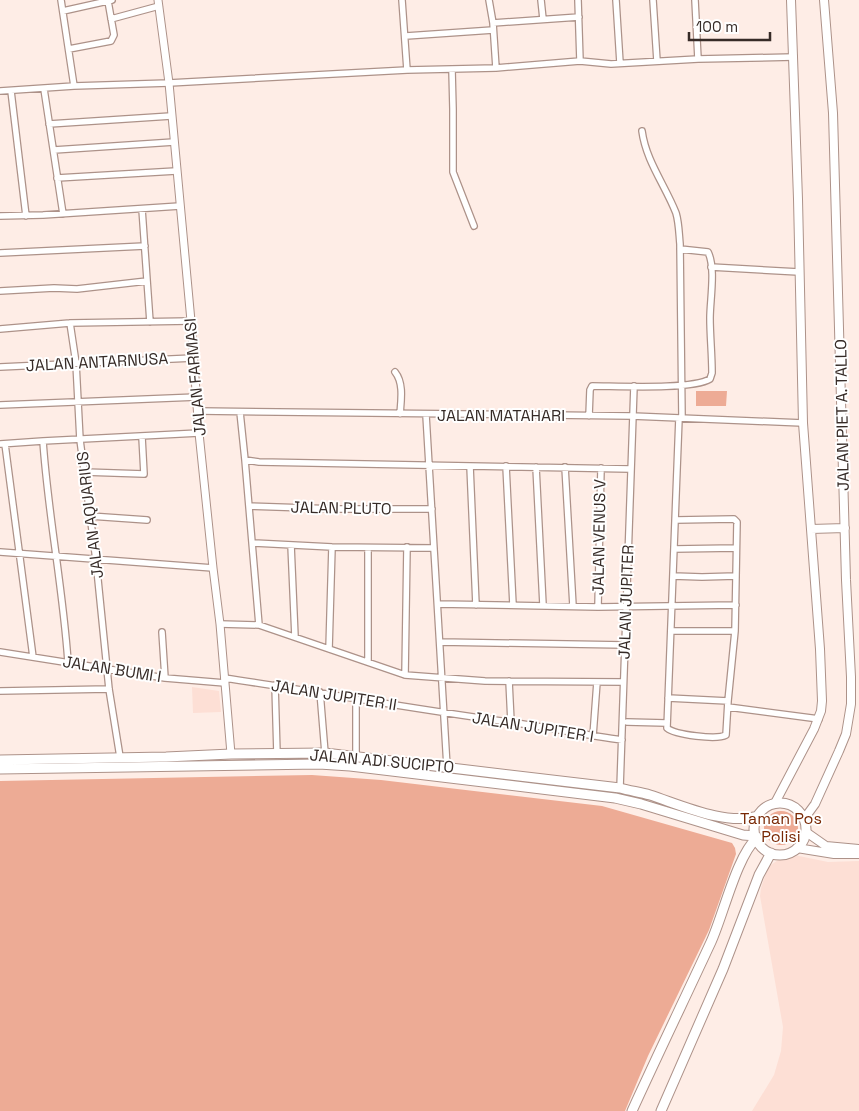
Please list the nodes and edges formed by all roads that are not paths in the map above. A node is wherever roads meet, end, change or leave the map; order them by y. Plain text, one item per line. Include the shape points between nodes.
1 (61, 0) edge
2 (110, 0) edge
3 (402, 0) edge
4 (489, 0) edge
5 (541, 0) edge
6 (578, 0) edge
7 (616, 0) edge
8 (653, 0) edge
9 (695, 0) edge
10 (791, 0) edge
11 (824, 0) edge
12 (159, 3) edge
13 (63, 11) junction
14 (579, 17) junction
15 (111, 19) junction
16 (543, 19) junction
17 (493, 27) junction
18 (406, 36) junction
19 (69, 49) junction
20 (794, 57) junction
21 (698, 59) junction
22 (580, 61) junction
23 (657, 61) junction
24 (620, 63) junction
25 (496, 68) junction
26 (408, 70) junction
27 (452, 70) junction
28 (169, 83) junction
29 (74, 86) junction
30 (44, 89) junction
31 (0, 91) edge
32 (11, 91) junction
33 (171, 116) junction
34 (49, 124) junction
35 (642, 131) dead end
36 (174, 142) junction
37 (54, 150) junction
38 (176, 171) junction
39 (58, 178) junction
40 (180, 206) junction
41 (142, 209) junction
42 (63, 214) junction
43 (0, 216) edge
44 (26, 216) junction
45 (474, 226) dead end
46 (145, 246) junction
47 (680, 249) junction
48 (0, 253) edge
49 (711, 267) junction
50 (799, 272) junction
51 (147, 281) junction
52 (0, 291) edge
53 (191, 321) junction
54 (150, 322) junction
55 (70, 323) junction
56 (0, 329) edge
57 (193, 358) junction
58 (76, 363) junction
59 (0, 367) edge
60 (395, 372) dead end
61 (634, 386) junction
62 (682, 386) junction
63 (197, 397) junction
64 (78, 401) junction
65 (0, 405) edge
66 (199, 411) junction
67 (240, 412) junction
68 (400, 414) junction
69 (426, 415) junction
70 (590, 416) junction
71 (632, 416) junction
72 (681, 418) junction
73 (803, 423) junction
74 (199, 433) junction
75 (142, 437) junction
76 (80, 440) junction
77 (43, 442) junction
78 (3, 444) edge
79 (245, 460) junction
80 (428, 464) junction
81 (470, 466) junction
82 (506, 466) junction
83 (536, 467) junction
84 (565, 467) junction
85 (601, 468) junction
86 (630, 469) junction
87 (84, 472) junction
88 (249, 506) junction
89 (432, 509) junction
90 (90, 516) junction
91 (147, 520) dead end
92 (676, 520) junction
93 (845, 528) junction
94 (811, 529) junction
95 (253, 543) junction
96 (291, 545) junction
97 (332, 547) junction
98 (407, 547) junction
99 (368, 548) junction
100 (434, 548) junction
101 (736, 548) junction
102 (674, 549) junction
103 (0, 552) edge
104 (20, 553) junction
105 (56, 556) junction
106 (96, 560) junction
107 (213, 568) junction
108 (673, 576) junction
109 (736, 576) junction
110 (438, 604) junction
111 (476, 605) junction
112 (513, 605) junction
113 (543, 605) junction
114 (573, 606) junction
115 (626, 606) junction
116 (672, 606) junction
117 (736, 606) junction
118 (598, 607) junction
119 (220, 624) junction
120 (259, 625) junction
121 (671, 631) junction
122 (735, 631) junction
123 (162, 632) dead end
124 (295, 637) junction
125 (440, 642) junction
126 (624, 645) junction
127 (330, 649) junction
128 (0, 652) edge
129 (33, 657) junction
130 (68, 662) junction
131 (368, 662) junction
132 (107, 668) junction
133 (405, 675) junction
134 (164, 678) junction
135 (442, 679) junction
136 (224, 681) junction
137 (509, 681) junction
138 (597, 682) junction
139 (623, 682) junction
140 (275, 686) junction
141 (109, 689) junction
142 (0, 692) edge
143 (320, 692) junction
144 (356, 698) junction
145 (668, 698) junction
146 (728, 704) junction
147 (444, 714) junction
148 (819, 719) junction
149 (511, 722) junction
150 (627, 722) dead end
151 (666, 723) junction
152 (593, 736) junction
153 (622, 740) junction
154 (325, 753) junction
155 (232, 754) junction
156 (277, 754) junction
157 (120, 757) junction
158 (356, 758) junction
159 (0, 760) edge
160 (415, 764) junction
161 (446, 767) junction
162 (0, 769) edge
163 (415, 774) junction
164 (620, 788) junction
165 (775, 803) junction
166 (758, 816) junction
167 (804, 820) junction
168 (806, 832) junction
169 (756, 837) junction
170 (797, 848) junction
171 (859, 849) edge
172 (771, 852) junction
173 (859, 854) edge
174 (632, 1111) edge
175 (661, 1111) edge

1 - 13 street
2 - 13 street
2 - 15 street
3 - 18 street
4 - 17 street
5 - 16 street
6 - 14 street
7 - 24 street
8 - 23 street
9 - 21 street
10 - 20 main road
11 - 93 main road, JALAN PIET A. TALLO via 832,113
12 - 15 street
12 - 28 street, JALAN FARMASI
13 - 19 street
14 - 16 street
14 - 22 street
15 - 19 street via 114,36 109,42
16 - 17 street
17 - 18 street
17 - 25 street
18 - 26 street
19 - 29 street
20 - 21 street
20 - 50 main road
21 - 23 street
22 - 24 street
22 - 25 street
23 - 24 street
25 - 27 street
26 - 27 street
26 - 28 street
27 - 45 street via 453,172
28 - 29 street
28 - 33 street, JALAN FARMASI
29 - 30 street
30 - 32 street
30 - 34 street
31 - 32 street
32 - 44 street
33 - 34 street
33 - 36 street, JALAN FARMASI
34 - 37 street
35 - 47 street via 647,152 676,215
36 - 37 street
36 - 38 street, JALAN FARMASI
37 - 39 street
38 - 39 street
38 - 40 street, JALAN FARMASI
39 - 42 street
40 - 41 street
40 - 53 street, JALAN FARMASI
41 - 42 street
41 - 46 street
42 - 44 street
43 - 44 street
46 - 48 street
46 - 51 street
47 - 49 street via 708,252
47 - 62 street
49 - 50 street
49 - 62 street via 712,373 708,380
50 - 73 main road
51 - 52 street via 77,289
51 - 54 street
53 - 54 street
53 - 57 street, JALAN FARMASI
54 - 55 street
55 - 56 street
55 - 58 street, JALAN AQUARIUS
57 - 58 street, JALAN ANTARNUSA
57 - 63 street, JALAN FARMASI
58 - 59 street, JALAN ANTARNUSA
58 - 64 street, JALAN AQUARIUS
60 - 68 street via 400,386
61 - 62 street
61 - 70 street via 591,387
61 - 71 street, JALAN JUPITER
62 - 72 street
63 - 64 street
63 - 66 street, JALAN FARMASI
64 - 65 street
64 - 76 street, JALAN AQUARIUS
66 - 67 street, JALAN MATAHARI
66 - 74 street, JALAN FARMASI
67 - 68 street, JALAN MATAHARI
67 - 79 street
68 - 69 street, JALAN MATAHARI
69 - 70 street, JALAN MATAHARI
69 - 80 street
70 - 71 street, JALAN MATAHARI
71 - 72 street, JALAN MATAHARI
71 - 86 street, JALAN JUPITER
72 - 73 street, JALAN MATAHARI
72 - 92 street
73 - 94 main road
74 - 75 street
74 - 107 street, JALAN FARMASI
75 - 76 street
75 - 87 street via 144,474
76 - 77 street
76 - 87 street, JALAN AQUARIUS
77 - 78 street
77 - 105 street
78 - 104 street
79 - 80 street
79 - 88 street
80 - 81 street
80 - 89 street
81 - 82 street
81 - 111 street
82 - 83 street
82 - 112 street
83 - 84 street
83 - 113 street
84 - 85 street
84 - 114 street
85 - 86 street
85 - 118 street, JALAN VENUS V
86 - 115 street, JALAN JUPITER
87 - 90 street, JALAN AQUARIUS
88 - 89 street, JALAN PLUTO
88 - 95 street
89 - 100 street
90 - 91 street
90 - 106 street, JALAN AQUARIUS
92 - 101 street via 734,519 737,522
92 - 102 street
93 - 94 main road
93 - 167 main road, JALAN PIET A. TALLO via 851,677 849,720 815,804
94 - 148 main road via 822,683
95 - 96 street
95 - 120 street
96 - 97 street
96 - 124 street
97 - 99 street
97 - 127 street
98 - 99 street
98 - 100 street
98 - 133 street
99 - 131 street
100 - 110 street
101 - 102 street
101 - 109 street
102 - 108 street
103 - 104 street
104 - 105 street
104 - 129 street
105 - 106 street
105 - 130 street
106 - 107 street
106 - 132 street, JALAN AQUARIUS
107 - 119 street, JALAN FARMASI
108 - 109 street
108 - 116 street
109 - 117 street
110 - 111 street
110 - 125 street
111 - 112 street
112 - 113 street
113 - 114 street
114 - 118 street
115 - 116 street, JALAN VENUS V
115 - 118 street, JALAN VENUS V
115 - 126 street, JALAN JUPITER
116 - 117 street, JALAN VENUS V
116 - 121 street
117 - 122 street
119 - 120 street
119 - 136 street, JALAN FARMASI
120 - 124 street
121 - 122 street
121 - 145 street
122 - 146 street
123 - 134 street
124 - 127 street
125 - 126 street
125 - 135 street
126 - 139 street, JALAN JUPITER
127 - 131 street
128 - 129 street, JALAN BUMI I
129 - 130 street, JALAN BUMI I
130 - 132 street, JALAN BUMI I
131 - 133 street
132 - 134 street, JALAN BUMI I
132 - 141 street, JALAN AQUARIUS
133 - 135 street
134 - 136 street, JALAN BUMI I
135 - 137 street
135 - 147 street
136 - 140 street, JALAN JUPITER II
136 - 155 street, JALAN FARMASI
137 - 138 street
137 - 149 street
138 - 139 street
138 - 152 street
139 - 153 street, JALAN JUPITER
140 - 143 street, JALAN JUPITER II
140 - 156 street
141 - 142 street
141 - 157 street, JALAN AQUARIUS
143 - 144 street, JALAN JUPITER II
143 - 154 street
144 - 147 street, JALAN JUPITER II
144 - 158 street
145 - 146 street
145 - 151 street
146 - 148 street
146 - 151 street via 728,732 724,737 672,732 666,728
147 - 149 street, JALAN JUPITER I
147 - 161 street
148 - 165 main road
149 - 152 street, JALAN JUPITER I
150 - 151 street
152 - 153 street, JALAN JUPITER I
153 - 164 street, JALAN JUPITER
154 - 156 highway, JALAN ADI SUCIPTO
154 - 158 highway, JALAN ADI SUCIPTO
155 - 156 highway, JALAN ADI SUCIPTO
155 - 157 highway, JALAN ADI SUCIPTO
157 - 159 highway, JALAN ADI SUCIPTO
158 - 160 highway, JALAN ADI SUCIPTO
160 - 161 highway, JALAN ADI SUCIPTO
160 - 163 highway
161 - 164 highway, JALAN ADI SUCIPTO
162 - 163 highway, JALAN ADI SUCIPTO via 319,764
163 - 169 highway, JALAN ADI SUCIPTO via 627,800
164 - 166 highway, JALAN ADI SUCIPTO via 718,816 739,819
165 - 166 highway
165 - 167 highway via 793,806
166 - 169 highway
167 - 168 highway
168 - 170 highway
168 - 171 main road via 826,846
169 - 172 highway
169 - 174 highway via 746,851 712,940
170 - 172 highway via 789,853
170 - 173 main road
172 - 175 highway

